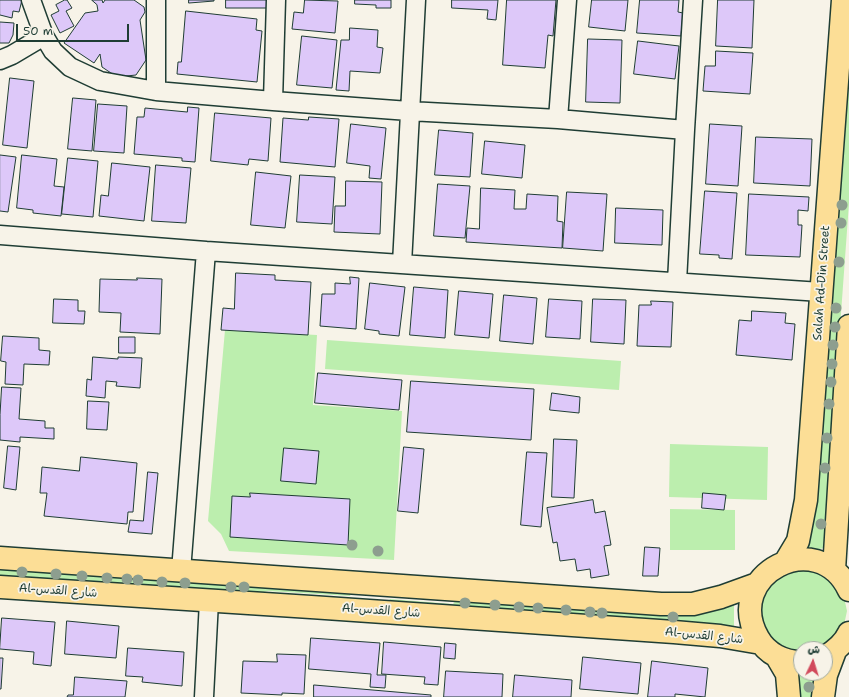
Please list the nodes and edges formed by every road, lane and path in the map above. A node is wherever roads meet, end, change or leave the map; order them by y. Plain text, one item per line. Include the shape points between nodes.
1 (31, 0) edge
2 (156, 0) edge
3 (276, 0) edge
4 (416, 0) edge
5 (567, 0) edge
6 (693, 0) edge
7 (843, 0) edge
8 (44, 36) junction
9 (0, 60) edge
10 (156, 91) junction
11 (273, 101) junction
12 (409, 112) junction
13 (558, 119) junction
14 (685, 130) junction
15 (0, 235) edge
16 (206, 251) junction
17 (402, 264) junction
18 (677, 282) junction
19 (821, 292) junction
20 (849, 326) edge
21 (0, 558) edge
22 (786, 561) junction
23 (181, 571) junction
24 (844, 581) edge
25 (353, 583) junction
26 (757, 584) junction
27 (386, 586) junction
28 (0, 587) edge
29 (210, 601) junction
30 (351, 609) junction
31 (384, 611) junction
32 (849, 633) edge
33 (769, 650) junction
34 (833, 652) edge
35 (793, 662) edge
36 (825, 681) edge
37 (204, 697) edge
38 (789, 697) edge
39 (823, 697) edge

1 - 8 street
2 - 10 street
3 - 11 street
4 - 12 street
5 - 13 street
6 - 14 street
7 - 19 main road, Salah Ad-Din Street
8 - 9 street
8 - 10 street via 53,51 76,70 100,81
10 - 11 street
11 - 12 street
12 - 13 street
12 - 17 street
13 - 14 street
14 - 18 street
15 - 16 street
16 - 17 street
16 - 23 street
17 - 18 street
18 - 19 street
19 - 22 main road, Salah Ad-Din Street via 806,500 798,541
20 - 24 main road
21 - 23 main road
22 - 24 main road via 810,559 823,563
22 - 26 main road via 774,566
23 - 25 main road
25 - 27 main road
25 - 30 main road via 356,590
26 - 27 main road via 693,604
26 - 33 main road via 751,598 750,614 753,629
27 - 31 main road via 381,604
28 - 29 main road, Al-شارع القدس
29 - 30 main road, Al-شارع القدس
29 - 37 street
30 - 31 main road, Al-شارع القدس
31 - 33 main road, Al-شارع القدس via 720,636 743,639
32 - 34 main road via 842,645
33 - 35 main road, Al-شارع القدس
33 - 38 main road via 787,674
36 - 39 main road

